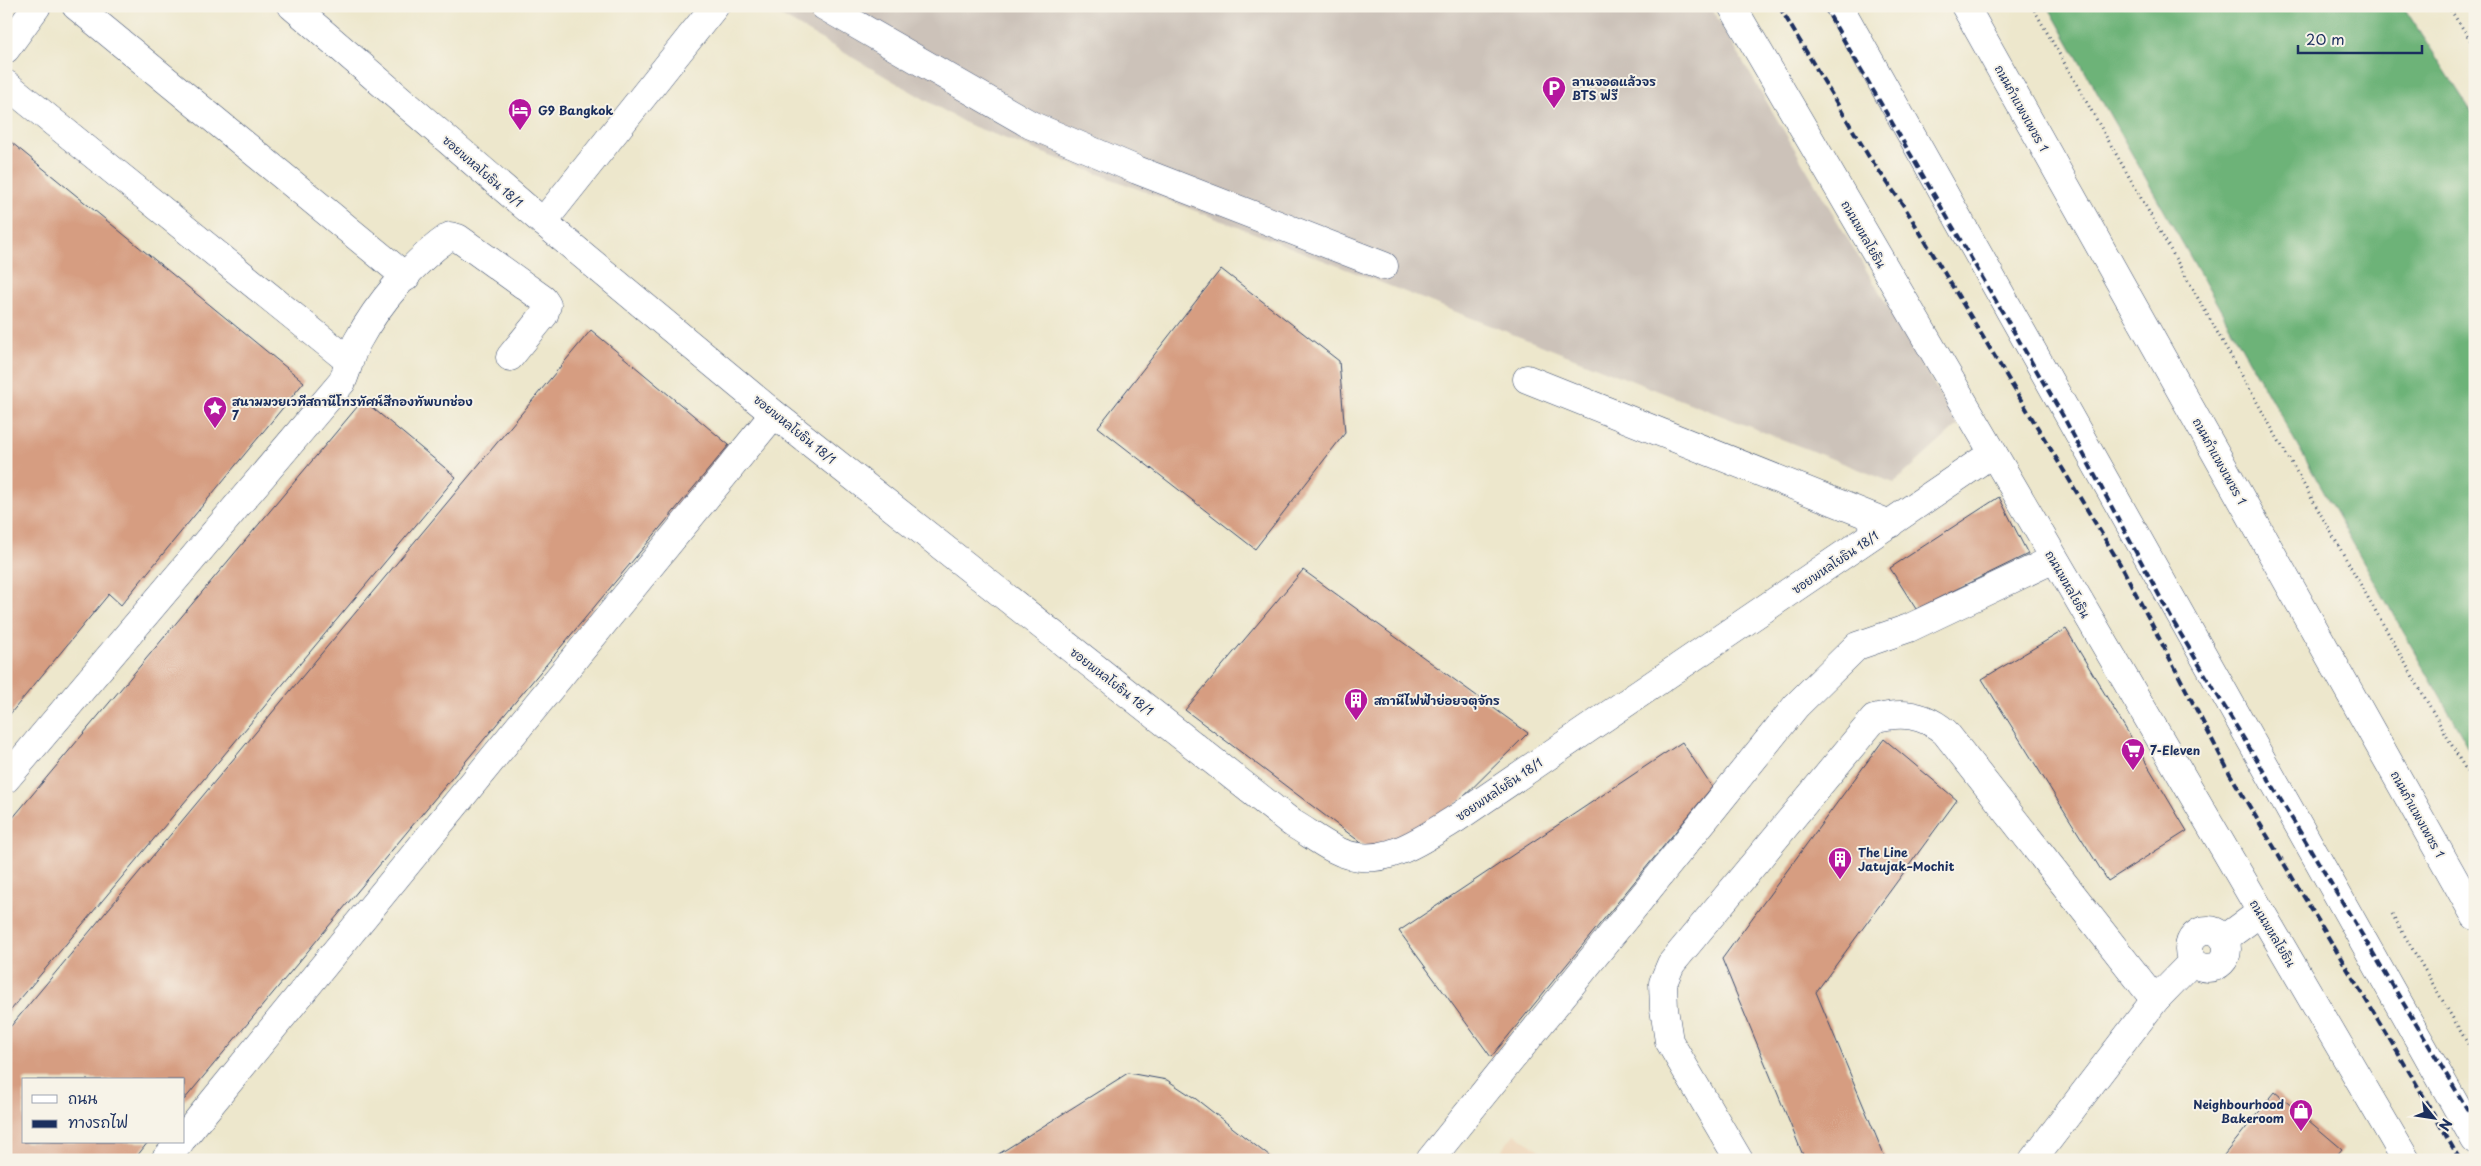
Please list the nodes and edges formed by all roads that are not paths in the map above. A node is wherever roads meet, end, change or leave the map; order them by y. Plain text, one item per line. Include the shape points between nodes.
1 (37, 6) edge
2 (76, 6) edge
3 (292, 6) edge
4 (715, 6) edge
5 (824, 6) edge
6 (1732, 6) edge
7 (1839, 6) edge
8 (1964, 6) edge
9 (320, 15) edge
10 (6, 48) edge
11 (6, 84) edge
12 (543, 222) junction
13 (1384, 266) dead end
14 (406, 277) junction
15 (510, 357) dead end
16 (349, 361) junction
17 (1527, 379) dead end
18 (774, 414) junction
19 (1993, 453) junction
20 (1890, 524) junction
21 (2054, 559) junction
22 (6, 779) edge
23 (2261, 912) junction
24 (2475, 916) edge
25 (2155, 1000) junction
26 (185, 1136) edge
27 (2475, 1140) edge
28 (178, 1144) edge
29 (2403, 1158) edge
30 (166, 1160) edge
31 (1430, 1160) edge
32 (1739, 1160) edge
33 (2033, 1160) edge

1 - 10 street
2 - 14 street
3 - 9 street, ซอยพหลโยธิน 18/1
4 - 12 street
5 - 13 street via 1031,125
6 - 19 street, ถนนพหลโยธิน
7 - 27 street
8 - 24 street, ถนนกำแพงเพชร 1
9 - 12 street, ซอยพหลโยธิน 18/1
11 - 16 street
12 - 18 street, ซอยพหลโยธิน 18/1
14 - 15 street via 450,236 458,238 543,299 547,305 544,315
14 - 16 street via 367,327
16 - 22 street via 342,382 334,392
17 - 20 street
18 - 20 street, ซอยพหลโยธิน 18/1 via 1292,823 1335,850 1365,860 1399,853 1457,818
18 - 26 street
19 - 20 street, ซอยพหลโยธิน 18/1
19 - 21 street, ถนนพหลโยธิน
21 - 23 street, ถนนพหลโยธิน
21 - 31 street via 1909,628 1858,646 1796,706
23 - 25 street via 2224,938 2214,931 2202,930 2197,934 2189,950 2194,961
23 - 29 street, ถนนพหลโยธิน
25 - 32 street via 1945,732 1916,716 1895,714 1874,719 1672,964 1663,983 1670,1041
25 - 33 street
28 - 30 street

